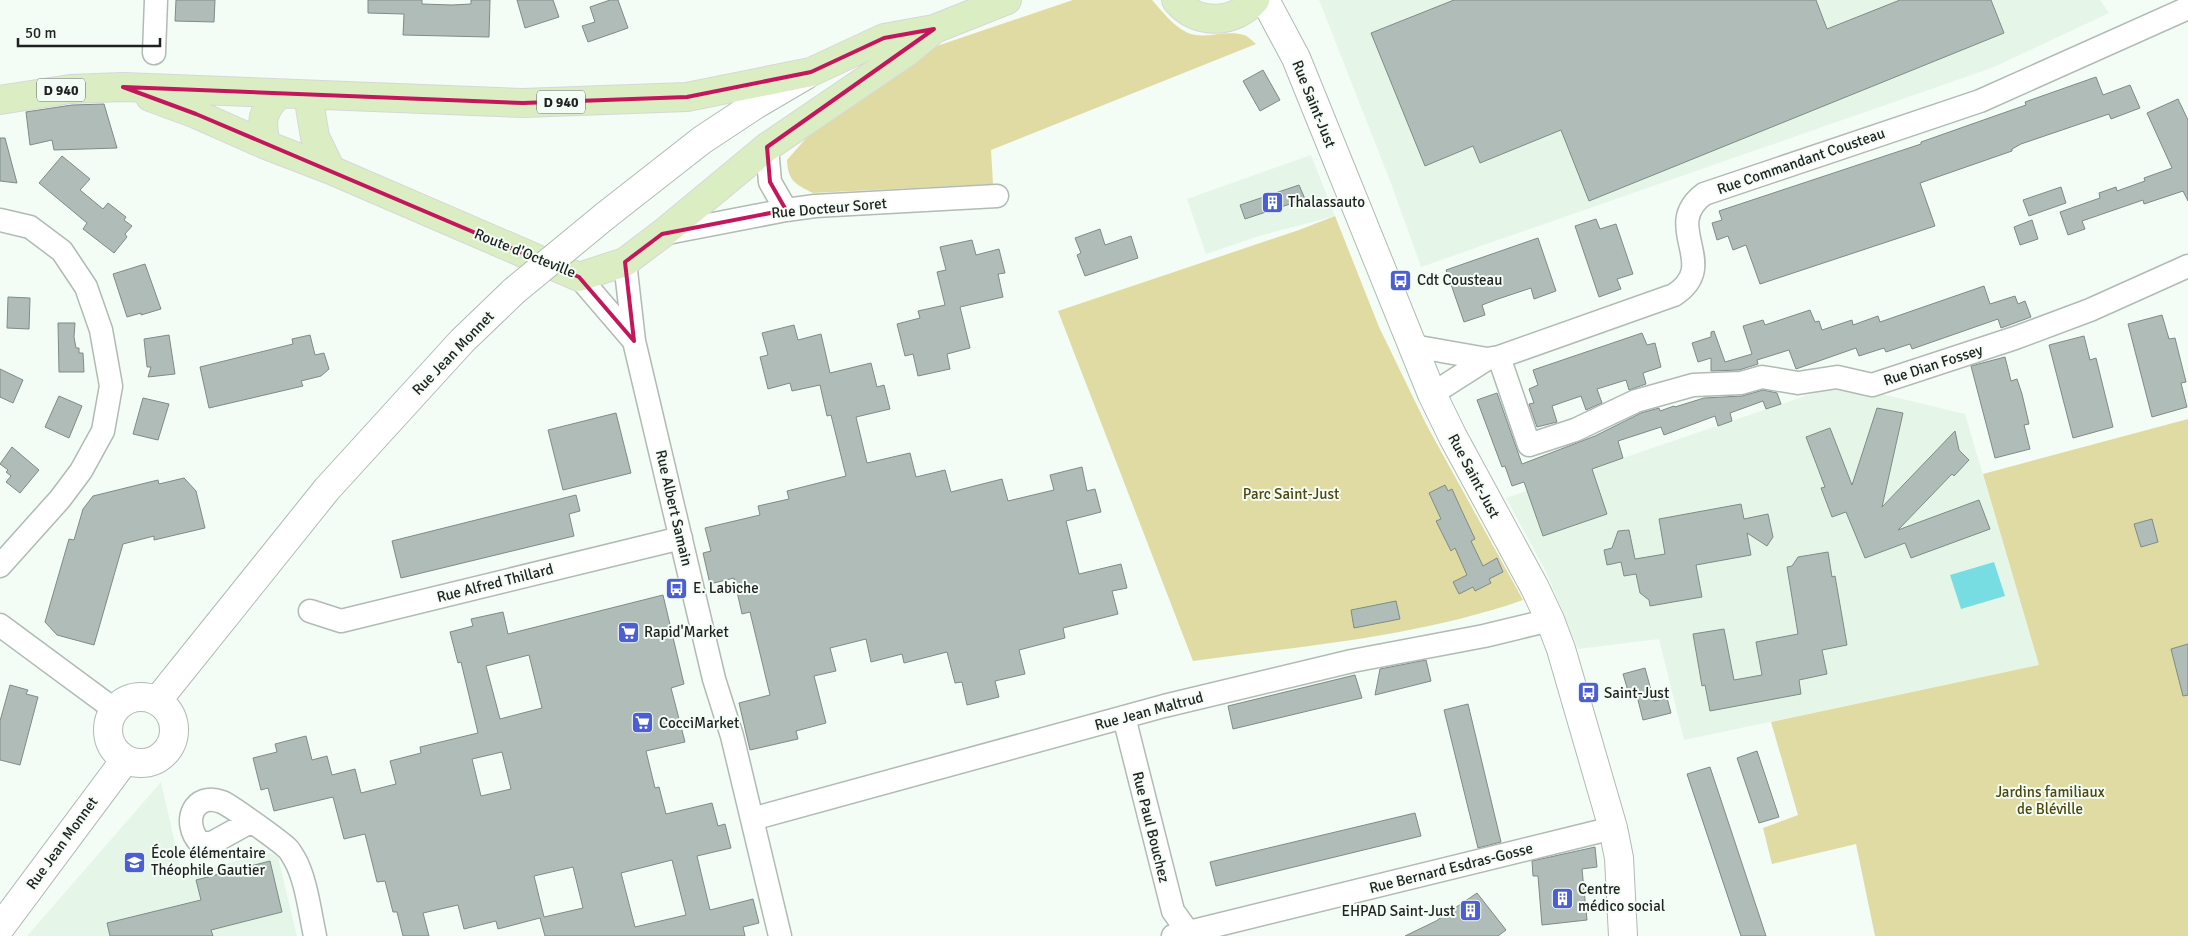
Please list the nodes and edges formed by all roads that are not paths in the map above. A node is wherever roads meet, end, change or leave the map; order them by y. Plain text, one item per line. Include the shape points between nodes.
1 (156, 0) edge
2 (1007, 0) edge
3 (1176, 0) edge
4 (1265, 0) edge
5 (1245, 8) edge
6 (2188, 8) edge
7 (1278, 27) junction
8 (934, 29) junction
9 (154, 53) dead end
10 (811, 72) junction
11 (123, 87) junction
12 (279, 94) junction
13 (308, 95) junction
14 (0, 100) edge
15 (266, 145) junction
16 (767, 147) junction
17 (331, 170) junction
18 (997, 196) dead end
19 (786, 210) junction
20 (0, 220) edge
21 (662, 234) junction
22 (625, 262) junction
23 (2188, 266) edge
24 (579, 277) junction
25 (634, 341) junction
26 (1413, 346) junction
27 (1493, 358) junction
28 (1432, 394) junction
29 (681, 538) junction
30 (0, 566) edge
31 (310, 611) dead end
32 (1550, 620) junction
33 (0, 625) edge
34 (157, 701) junction
35 (115, 710) junction
36 (1124, 717) junction
37 (125, 760) junction
38 (752, 819) junction
39 (250, 822) dead end
40 (1613, 828) junction
41 (0, 928) edge
42 (1180, 934) edge
43 (315, 936) edge
44 (780, 936) edge
45 (1624, 936) edge

1 - 9 street
2 - 8 main road, Route d'Octeville / D 940
3 - 5 main road via 1190,12 1204,18 1220,19
4 - 7 street, Rue Saint-Just
5 - 7 street
6 - 27 street, Rue Commandant Cousteau via 1980,101 1704,194 1692,205 1686,221 1693,257 1691,278 1684,289
7 - 26 street, Rue Saint-Just via 1296,58
8 - 10 main road, Route d'Octeville / D 940 via 884,38
8 - 16 main road, Route d'Octeville / D 940 via 906,52
10 - 13 main road, Route d'Octeville / D 940 via 687,97 523,103
10 - 34 street, Rue Jean Monnet, bridge via 702,140 514,292 462,341 327,489
11 - 12 main road, Route d'Octeville / D 940
11 - 14 main road, Route d'Octeville / D 940 via 70,89
11 - 15 main road, Route d'Octeville / D 940
12 - 13 main road, Route d'Octeville / D 940
12 - 15 main road via 264,116
13 - 17 main road via 315,137
15 - 17 main road, Route d'Octeville / D 940
16 - 19 street via 770,182
16 - 21 main road, Route d'Octeville / D 940
17 - 24 main road, Route d'Octeville / D 940
18 - 19 street, Rue Docteur Soret
19 - 21 street, Rue Docteur Soret
20 - 30 street via 30,227 62,251 86,288 101,330 111,386 102,431 80,471 60,499
21 - 22 main road, Route d'Octeville / D 940
22 - 24 main road, Route d'Octeville / D 940
22 - 25 street, Rue Albert Samain
23 - 27 street, Rue Dian Fossey via 2090,310 1872,385 1837,377 1798,383 1762,377 1741,383 1693,385 1636,401 1575,430 1529,445
24 - 25 street
25 - 29 street, Rue Albert Samain
26 - 27 street, Rue Commandant Cousteau
26 - 28 street, Rue Saint-Just
27 - 28 street, Rue Commandant Cousteau
28 - 32 street, Rue Saint-Just
29 - 31 street, Rue Alfred Thillard via 341,621
29 - 38 street, Rue Albert Samain via 718,695 732,736
32 - 36 street, Rue Jean Maltrud via 1352,661
32 - 40 street, Rue Saint-Just
33 - 35 street
34 - 35 street via 134,698
34 - 37 street via 170,712 173,720 172,744 162,757 148,764
35 - 37 street via 108,724 108,733 113,748
36 - 38 street, Rue Jean Maltrud
36 - 42 street, Rue Paul Bouchez
37 - 41 street, Rue Jean Monnet
38 - 44 street, Rue Albert Samain
39 - 43 street via 288,849 296,860
40 - 42 street, Rue Bernard Esdras-Gosse
40 - 45 street, Rue Saint-Just via 1619,858

